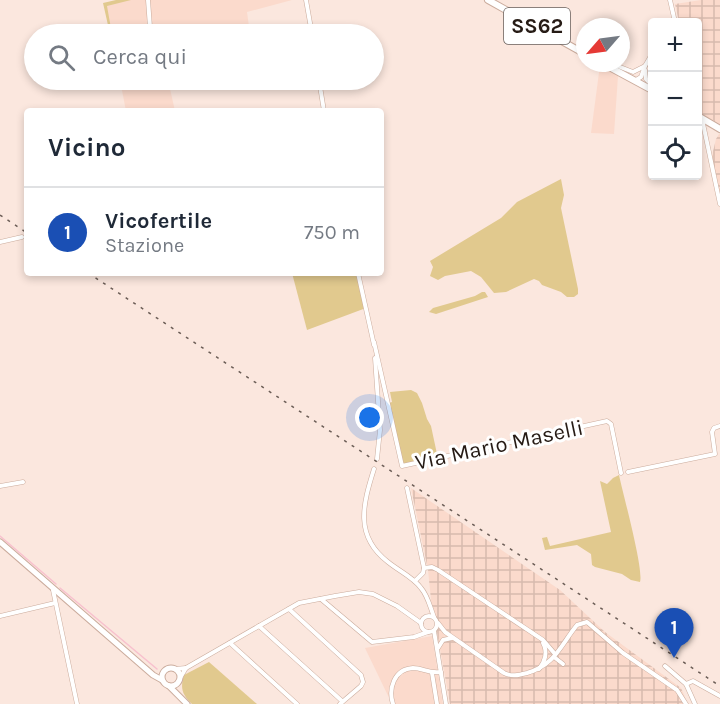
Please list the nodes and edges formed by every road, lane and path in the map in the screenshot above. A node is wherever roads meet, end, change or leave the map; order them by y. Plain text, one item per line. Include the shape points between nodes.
1 (148, 0) edge
2 (306, 0) edge
3 (488, 0) edge
4 (670, 0) edge
5 (673, 18) edge
6 (150, 24) edge
7 (310, 24) edge
8 (576, 49) edge
9 (648, 61) edge
10 (645, 66) junction
11 (630, 71) edge
12 (620, 72) edge
13 (636, 80) junction
14 (648, 82) edge
15 (648, 86) edge
16 (321, 90) edge
17 (324, 108) edge
18 (702, 119) edge
19 (702, 126) edge
20 (720, 129) edge
21 (720, 204) edge
22 (22, 237) dead end
23 (0, 242) edge
24 (359, 276) edge
25 (374, 342) junction
26 (378, 398) junction
27 (387, 400) junction
28 (720, 426) edge
29 (377, 459) dead end
30 (374, 469) dead end
31 (628, 472) dead end
32 (621, 473) dead end
33 (23, 482) dead end
34 (0, 486) edge
35 (407, 488) dead end
36 (0, 542) edge
37 (424, 568) junction
38 (415, 581) junction
39 (53, 586) junction
40 (335, 596) junction
41 (320, 599) junction
42 (55, 603) junction
43 (430, 607) junction
44 (288, 609) junction
45 (334, 609) junction
46 (0, 616) edge
47 (426, 616) junction
48 (415, 617) junction
49 (434, 617) junction
50 (438, 623) junction
51 (421, 624) junction
52 (259, 626) junction
53 (432, 631) junction
54 (445, 632) junction
55 (414, 637) junction
56 (454, 638) junction
57 (230, 643) junction
58 (562, 646) junction
59 (548, 648) junction
60 (437, 649) junction
61 (554, 656) junction
62 (563, 664) dead end
63 (143, 666) junction
64 (665, 666) dead end
65 (186, 668) junction
66 (175, 669) junction
67 (164, 670) junction
68 (538, 670) junction
69 (441, 672) junction
70 (432, 673) junction
71 (162, 680) junction
72 (179, 680) junction
73 (686, 684) junction
74 (169, 686) junction
75 (720, 696) edge
76 (186, 703) edge
77 (341, 703) edge
78 (77, 704) edge
79 (297, 704) edge
80 (393, 704) edge
81 (437, 704) edge
82 (446, 704) edge
83 (686, 704) edge
84 (695, 704) edge

1 - 6 street
2 - 7 street
3 - 8 main road, SS62
4 - 5 street
9 - 10 street
10 - 11 street
10 - 13 street
10 - 14 street
12 - 13 main road
13 - 15 main road
16 - 17 street
18 - 20 main road
19 - 21 street
22 - 23 street
24 - 25 street
25 - 26 street
25 - 27 street, Via Mario Maselli
26 - 27 street
26 - 29 street
27 - 32 street, Via Mario Maselli via 402,466 607,421 611,424
28 - 31 street via 712,430 714,455
30 - 38 street via 363,506 368,537 386,561
33 - 34 street
35 - 37 street
36 - 39 street
37 - 38 street
37 - 59 street via 435,568 541,639
38 - 43 street via 426,594
39 - 42 street
39 - 63 street
40 - 41 street
40 - 45 street via 331,603
40 - 48 street via 366,592
41 - 44 street
41 - 45 street
42 - 46 street
42 - 78 street
43 - 47 street
43 - 49 street
44 - 52 street
44 - 77 street via 361,675 361,686
45 - 55 street via 372,642
47 - 48 street
47 - 49 street
47 - 51 street
48 - 51 street
49 - 50 street
50 - 53 street
50 - 54 street
51 - 53 street via 423,629
51 - 55 street
52 - 57 street
52 - 77 street
53 - 54 street
53 - 55 street
53 - 60 street
54 - 56 street
56 - 60 street via 443,640
56 - 68 street via 508,675
57 - 65 street
57 - 79 street
58 - 59 street
58 - 61 street
58 - 83 street via 577,625 589,623 623,653 677,690
59 - 61 street
59 - 68 street
60 - 69 street
61 - 62 street
61 - 68 street
63 - 67 street via 155,673
63 - 71 street
64 - 73 street
65 - 66 street
65 - 72 street
66 - 67 street
66 - 72 street
67 - 71 street
69 - 70 street
69 - 82 street
70 - 80 street via 412,668 399,674 391,688
70 - 81 street
71 - 74 street
72 - 74 street
72 - 76 street via 177,689
73 - 75 street via 693,681
73 - 84 street
74 - 76 street

